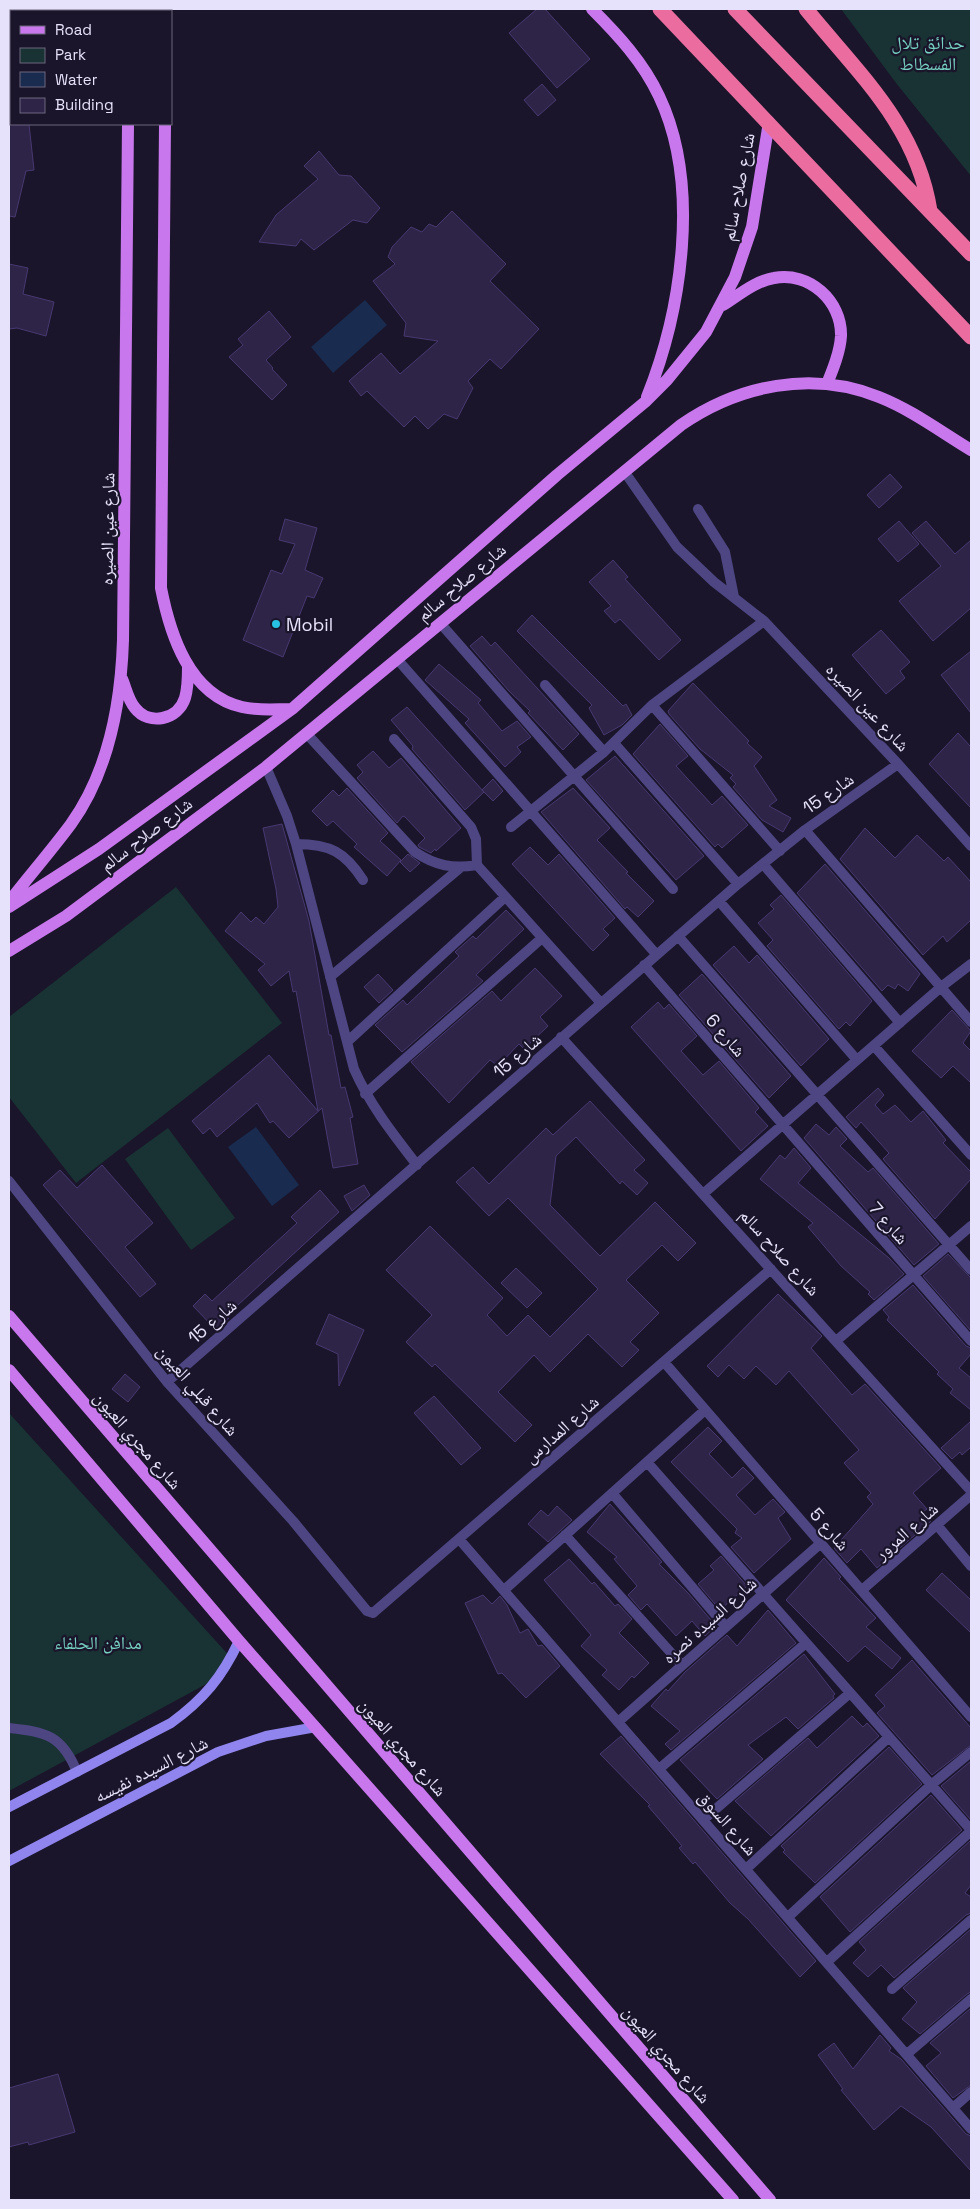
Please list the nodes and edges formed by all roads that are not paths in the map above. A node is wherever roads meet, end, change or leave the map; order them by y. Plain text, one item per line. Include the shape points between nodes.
1 (592, 9) edge
2 (660, 9) edge
3 (735, 9) edge
4 (806, 9) edge
5 (769, 122) junction
6 (128, 125) edge
7 (165, 125) edge
8 (930, 211) junction
9 (971, 254) edge
10 (722, 305) junction
11 (971, 337) edge
12 (827, 384) junction
13 (645, 402) junction
14 (971, 450) edge
15 (624, 471) junction
16 (698, 509) dead end
17 (734, 597) junction
18 (764, 622) junction
19 (441, 624) junction
20 (397, 659) junction
21 (188, 667) junction
22 (122, 679) junction
23 (545, 685) dead end
24 (652, 706) junction
25 (292, 709) junction
26 (306, 732) junction
27 (394, 739) dead end
28 (614, 743) junction
29 (604, 752) junction
30 (898, 764) junction
31 (266, 767) junction
32 (576, 776) junction
33 (530, 812) junction
34 (511, 827) dead end
35 (805, 830) junction
36 (296, 844) junction
37 (971, 846) edge
38 (780, 851) junction
39 (764, 864) junction
40 (477, 865) junction
41 (460, 868) junction
42 (363, 880) dead end
43 (738, 884) junction
44 (672, 890) dead end
45 (505, 897) junction
46 (719, 901) junction
47 (9, 902) edge
48 (9, 908) edge
49 (678, 936) junction
50 (542, 938) junction
51 (9, 951) edge
52 (656, 954) junction
53 (971, 964) edge
54 (644, 965) junction
55 (330, 977) junction
56 (941, 987) junction
57 (600, 1002) junction
58 (900, 1022) junction
59 (971, 1022) edge
60 (561, 1037) junction
61 (347, 1042) junction
62 (874, 1046) junction
63 (857, 1060) junction
64 (365, 1094) junction
65 (818, 1094) junction
66 (782, 1125) junction
67 (971, 1154) edge
68 (417, 1164) junction
69 (9, 1181) edge
70 (703, 1194) junction
71 (971, 1226) edge
72 (948, 1245) junction
73 (771, 1269) junction
74 (971, 1270) edge
75 (913, 1275) junction
76 (9, 1316) edge
77 (836, 1341) junction
78 (971, 1341) edge
79 (664, 1362) junction
80 (9, 1370) edge
81 (167, 1382) junction
82 (705, 1410) junction
83 (647, 1462) junction
84 (971, 1493) edge
85 (612, 1494) junction
86 (937, 1525) junction
87 (565, 1535) junction
88 (459, 1539) junction
89 (820, 1543) junction
90 (971, 1566) edge
91 (504, 1590) junction
92 (862, 1590) junction
93 (763, 1594) junction
94 (373, 1613) joint
95 (726, 1627) junction
96 (239, 1641) junction
97 (806, 1643) junction
98 (682, 1665) junction
99 (850, 1693) junction
100 (971, 1717) edge
101 (618, 1722) junction
102 (316, 1727) junction
103 (9, 1728) edge
104 (889, 1737) junction
105 (971, 1752) edge
106 (659, 1769) junction
107 (78, 1772) junction
108 (932, 1785) junction
109 (9, 1807) edge
110 (703, 1820) junction
111 (971, 1831) edge
112 (9, 1861) edge
113 (746, 1869) junction
114 (788, 1917) junction
115 (971, 1920) edge
116 (827, 1962) junction
117 (892, 1989) dead end
118 (971, 1999) edge
119 (907, 2054) junction
120 (971, 2092) edge
121 (954, 2107) junction
122 (971, 2129) edge
123 (733, 2200) edge
124 (770, 2200) edge

1 - 13 main road via 620,37 648,75 669,118 680,168 682,223 678,283 666,344
2 - 5 highway, شارع صلاح سالم
3 - 8 highway
4 - 8 highway via 902,129 921,169
5 - 10 main road, شارع صلاح سالم via 752,227
5 - 11 highway, شارع صلاح سالم
6 - 22 main road, شارع عين الصيره
7 - 21 main road via 161,588 170,628
8 - 9 highway
10 - 12 main road via 753,286 776,277 801,279 822,292 836,312 841,336
10 - 13 main road, شارع صلاح سالم via 688,357
12 - 14 main road, شارع صلاح سالم via 878,396
12 - 15 main road, شارع صلاح سالم via 783,384 718,402 681,425
13 - 25 main road, شارع صلاح سالم via 556,475
15 - 17 street, شارع عين الصيره via 677,547
15 - 19 main road, شارع صلاح سالم
16 - 17 street via 725,552
17 - 18 street, شارع عين الصيره
18 - 24 street
18 - 30 street, شارع عين الصيره
19 - 20 main road, شارع صلاح سالم
19 - 32 street
20 - 26 main road, شارع صلاح سالم
20 - 33 street
21 - 22 main road via 181,707 168,717 159,719 142,715 136,709
21 - 25 main road via 207,688 226,701 257,710
22 - 47 main road, شارع عين الصيره via 116,717 91,790 72,823
23 - 29 street
24 - 28 street
24 - 38 street
25 - 48 main road, شارع صلاح سالم via 106,844
26 - 31 main road, شارع صلاح سالم
26 - 41 street via 415,852 429,861
27 - 40 street via 471,827 477,846
28 - 29 street
28 - 43 street
29 - 32 street
30 - 35 street, شارع 15
30 - 37 street, شارع عين الصيره
31 - 36 street
31 - 51 main road, شارع صلاح سالم via 66,916
32 - 33 street
32 - 44 street
33 - 34 street
33 - 52 street
35 - 38 street, شارع 15
35 - 56 street
36 - 42 street via 316,844 336,850 352,863
36 - 55 street
38 - 39 street, شارع 15
39 - 43 street, شارع 15
39 - 58 street
40 - 41 street
40 - 45 street
41 - 55 street
43 - 46 street, شارع 15
45 - 50 street
45 - 61 street
46 - 49 street, شارع 15
46 - 63 street
49 - 52 street, شارع 15
49 - 65 street
50 - 57 street
50 - 64 street
52 - 54 street, شارع 15
53 - 56 street
54 - 57 street, شارع 15
54 - 66 street, شارع 6
55 - 61 street
56 - 58 street
56 - 59 street
57 - 60 street, شارع 15
58 - 62 street
60 - 68 street, شارع 15
60 - 70 street, شارع صلاح سالم
61 - 64 street
62 - 63 street
62 - 67 street
63 - 65 street
64 - 68 street
65 - 66 street
65 - 72 street
66 - 70 street
66 - 75 street, شارع 7
68 - 81 street, شارع 15
69 - 81 street, شارع قبلي العيون
70 - 73 street, شارع صلاح سالم
71 - 72 street
72 - 74 street
72 - 75 street
73 - 77 street, شارع صلاح سالم
73 - 79 street, شارع المدارس
75 - 77 street
75 - 78 street, شارع 7
76 - 124 main road, شارع مجري العيون
77 - 84 street, شارع صلاح سالم
79 - 82 street, شارع 5
79 - 88 street, شارع المدارس
80 - 96 main road
81 - 94 street, شارع قبلي العيون via 293,1521 367,1611
82 - 83 street
82 - 89 street, شارع 5
83 - 85 street
83 - 93 street
84 - 86 street, شارع المرور
85 - 87 street
85 - 95 street
86 - 90 street
86 - 92 street, شارع المرور
87 - 91 street
87 - 98 street
88 - 91 street, شارع السوق
88 - 94 street, شارع المدارس
89 - 92 street, شارع 5
89 - 93 street, شارع السيده نصره
91 - 101 street, شارع السوق
92 - 100 street, شارع 5
93 - 95 street, شارع السيده نصره
93 - 97 street
95 - 98 street, شارع السيده نصره
96 - 102 main road
96 - 107 street, شارع السيده نفيسه via 228,1665 193,1707 171,1723
97 - 99 street
97 - 106 street
98 - 101 street, شارع السيده نصره
99 - 104 street
99 - 110 street
101 - 106 street, شارع السوق
102 - 112 street, شارع السيده نفيسه via 266,1736 218,1752
102 - 123 main road
103 - 107 street via 38,1732 56,1740 70,1754
104 - 108 street
104 - 113 street
105 - 108 street
106 - 110 street, شارع السوق
107 - 109 street, شارع السيده نفيسه
108 - 111 street
108 - 114 street
110 - 113 street, شارع السوق
111 - 116 street
113 - 114 street, شارع السوق
114 - 116 street, شارع السوق
115 - 117 street
116 - 119 street, شارع السوق
118 - 119 street
119 - 121 street, شارع السوق
120 - 121 street
121 - 122 street, شارع السوق

